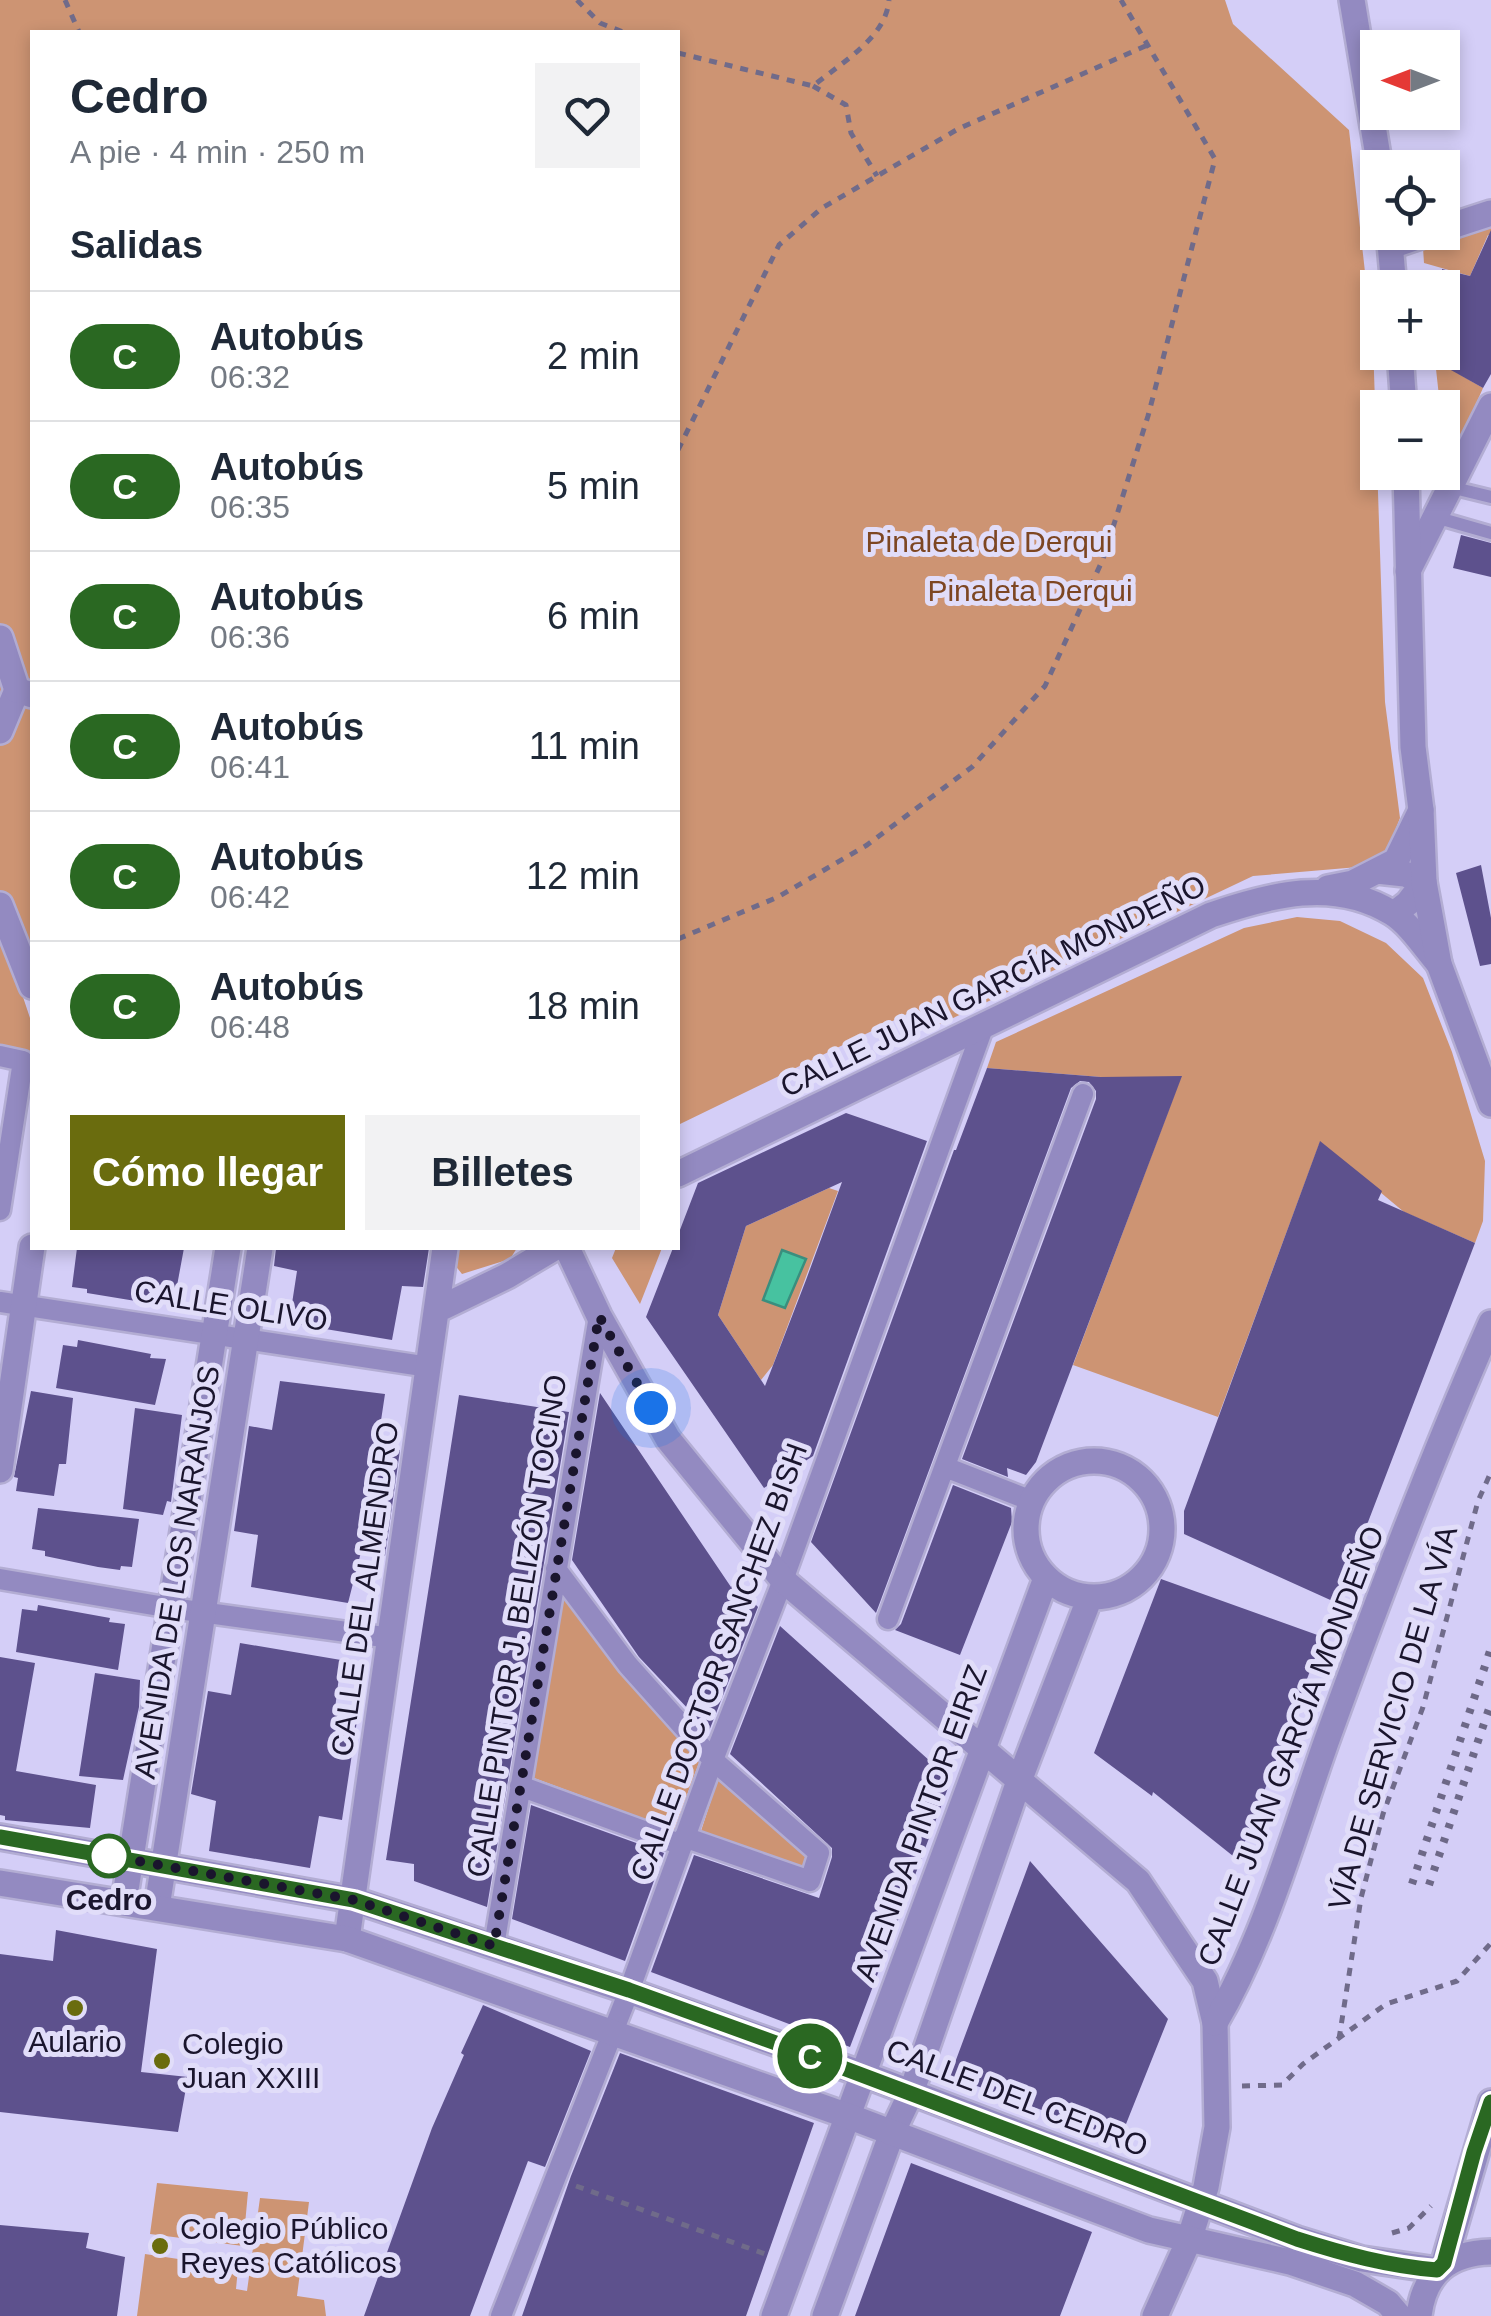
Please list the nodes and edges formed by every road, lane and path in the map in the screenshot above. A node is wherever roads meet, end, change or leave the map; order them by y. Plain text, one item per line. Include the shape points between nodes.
1 (65, 0) edge
2 (577, 0) edge
3 (889, 0) edge
4 (1121, 0) edge
5 (1352, 0) edge
6 (77, 30) edge
7 (616, 30) edge
8 (1150, 44) junction
9 (680, 53) edge
10 (814, 86) junction
11 (1377, 150) edge
12 (877, 176) junction
13 (1491, 213) edge
14 (1460, 223) edge
15 (1491, 406) edge
16 (1484, 436) edge
17 (680, 446) edge
18 (1460, 472) edge
19 (1460, 489) edge
20 (1406, 490) edge
21 (1448, 490) edge
22 (1491, 497) edge
23 (1434, 517) junction
24 (1491, 533) edge
25 (1408, 571) junction
26 (0, 638) edge
27 (25, 692) edge
28 (0, 732) edge
29 (1421, 810) junction
30 (1377, 871) junction
31 (1424, 882) junction
32 (1320, 890) junction
33 (0, 905) edge
34 (1394, 914) junction
35 (680, 938) edge
36 (1439, 964) junction
37 (30, 981) edge
38 (984, 1025) junction
39 (0, 1056) edge
40 (1083, 1094) dead end
41 (1491, 1104) edge
42 (680, 1173) edge
43 (0, 1210) edge
44 (31, 1250) edge
45 (228, 1250) edge
46 (260, 1250) edge
47 (445, 1250) edge
48 (551, 1250) edge
49 (568, 1250) edge
50 (12, 1303) edge
51 (436, 1310) junction
52 (599, 1316) junction
53 (1491, 1323) edge
54 (216, 1334) junction
55 (246, 1339) junction
56 (429, 1367) junction
57 (946, 1467) junction
58 (0, 1470) edge
59 (1491, 1472) edge
60 (1032, 1500) junction
61 (556, 1569) junction
62 (1046, 1578) junction
63 (0, 1580) edge
64 (783, 1580) junction
65 (1090, 1598) junction
66 (171, 1608) junction
67 (202, 1612) junction
68 (888, 1619) dead end
69 (391, 1638) junction
70 (981, 1748) junction
71 (712, 1760) junction
72 (1019, 1781) junction
73 (520, 1786) junction
74 (0, 1837) edge
75 (683, 1841) junction
76 (131, 1860) junction
77 (165, 1866) junction
78 (0, 1883) edge
79 (354, 1900) junction
80 (124, 1902) junction
81 (157, 1907) junction
82 (346, 1938) junction
83 (1491, 1943) edge
84 (494, 1946) junction
85 (629, 1990) junction
86 (1215, 2023) junction
87 (610, 2034) junction
88 (1339, 2039) junction
89 (865, 2075) junction
90 (1219, 2086) junction
91 (911, 2093) junction
92 (1491, 2102) edge
93 (848, 2116) junction
94 (892, 2133) junction
95 (554, 2178) junction
96 (1201, 2203) junction
97 (1434, 2204) dead end
98 (1376, 2238) dead end
99 (1189, 2240) junction
100 (1491, 2252) edge
101 (794, 2265) junction
102 (1440, 2267) junction
103 (501, 2316) edge
104 (774, 2316) edge
105 (825, 2316) edge
106 (1155, 2316) edge
107 (1398, 2316) edge
108 (1419, 2316) edge

1 - 6 path
2 - 7 path via 600,24
3 - 10 path via 888,14 870,39
4 - 8 path
5 - 11 street
8 - 12 path via 958,129
8 - 35 path via 1215,159 1104,559 1045,686 972,767 868,845 778,897
9 - 10 path
10 - 12 path via 846,105 851,133
12 - 17 path via 778,244
13 - 14 street
15 - 16 street
16 - 18 street
19 - 22 lane
20 - 25 street, CALLE JUAN GARCÍA MONDEÑO
21 - 23 street
23 - 24 lane
23 - 25 street
25 - 29 street, CALLE JUAN GARCÍA MONDEÑO
26 - 27 street
27 - 28 street
29 - 30 street via 1396,861
29 - 31 street, CALLE JUAN GARCÍA MONDEÑO
30 - 31 street
30 - 32 street
31 - 34 street
31 - 36 street, CALLE JUAN GARCÍA MONDEÑO
32 - 34 street, CALLE JUAN GARCÍA MONDEÑO
32 - 38 street, CALLE JUAN GARCÍA MONDEÑO via 1280,894 1211,915
33 - 37 street
34 - 36 street, CALLE JUAN GARCÍA MONDEÑO
36 - 41 street, CALLE JUAN GARCÍA MONDEÑO
38 - 42 street, CALLE JUAN GARCÍA MONDEÑO
38 - 64 street, CALLE DOCTOR SANCHEZ BISH
39 - 43 street via 23,1061
40 - 57 street
44 - 50 street
45 - 54 street, AVENIDA DE LOS NARANJOS
46 - 55 street, AVENIDA DE LOS NARANJOS
47 - 51 street, CALLE DEL ALMENDRO
48 - 51 street
49 - 52 street
50 - 54 street, CALLE OLIVO
50 - 58 street
51 - 56 street, CALLE DEL ALMENDRO
52 - 61 street, CALLE PINTOR J. BELIZÓN TOCINO
52 - 64 street via 668,1439
53 - 86 street, CALLE JUAN GARCÍA MONDEÑO via 1331,1728 1243,1974
54 - 55 street, CALLE OLIVO
54 - 66 street, AVENIDA DE LOS NARANJOS
55 - 56 street, CALLE OLIVO
55 - 67 street, AVENIDA DE LOS NARANJOS
56 - 69 street, CALLE DEL ALMENDRO
57 - 60 street
57 - 68 street
59 - 88 path, VÍA DE SERVICIO DE LA VÍA via 1423,1707 1383,1814 1361,1898
60 - 62 street via 1027,1541
60 - 65 street via 1064,1468 1086,1462 1130,1471 1147,1487 1162,1530 1158,1552 1132,1586
61 - 71 street
61 - 73 street, CALLE PINTOR J. BELIZÓN TOCINO
62 - 65 street
62 - 70 street, AVENIDA PINTOR EIRIZ
63 - 66 street
64 - 70 street
64 - 71 street, CALLE DOCTOR SANCHEZ BISH
65 - 72 street
66 - 67 street
66 - 76 street, AVENIDA DE LOS NARANJOS
67 - 69 street
67 - 77 street, AVENIDA DE LOS NARANJOS
69 - 79 street, CALLE DEL ALMENDRO
70 - 72 street
70 - 89 street, AVENIDA PINTOR EIRIZ
71 - 75 street, CALLE DOCTOR SANCHEZ BISH
71 - 75 street via 818,1852 810,1880
72 - 86 street via 1138,1882 1205,1981
72 - 91 street
73 - 75 street
73 - 84 street, CALLE PINTOR J. BELIZÓN TOCINO
74 - 76 street, CALLE DEL CEDRO
75 - 85 street, CALLE DOCTOR SANCHEZ BISH
76 - 77 street, CALLE DEL CEDRO
76 - 80 street, AVENIDA DE LOS NARANJOS
77 - 79 street, CALLE DEL CEDRO
77 - 81 street, AVENIDA DE LOS NARANJOS
78 - 80 street
79 - 82 street, CALLE DEL ALMENDRO
79 - 84 street, CALLE DEL CEDRO
80 - 81 street
81 - 82 street
82 - 87 street
83 - 88 path via 1457,1981 1386,2004
84 - 85 street, CALLE DEL CEDRO
85 - 87 street, CALLE DOCTOR SANCHEZ BISH
85 - 89 street, CALLE DEL CEDRO
86 - 90 street
87 - 93 street
87 - 95 street, CALLE DOCTOR SANCHEZ BISH
88 - 90 path via 1282,2085
89 - 91 street, CALLE DEL CEDRO
89 - 93 street, AVENIDA PINTOR EIRIZ
90 - 96 street
91 - 94 street
91 - 96 street, CALLE DEL CEDRO
92 - 102 street
93 - 94 street
93 - 101 street, AVENIDA PINTOR EIRIZ
94 - 99 street
94 - 105 street
95 - 101 path
95 - 103 street, CALLE DOCTOR SANCHEZ BISH
96 - 99 street
96 - 102 street, CALLE DEL CEDRO via 1362,2260
97 - 98 path via 1409,2228
99 - 106 street
99 - 107 street via 1355,2284
100 - 102 street
101 - 104 street, AVENIDA PINTOR EIRIZ
102 - 108 street

